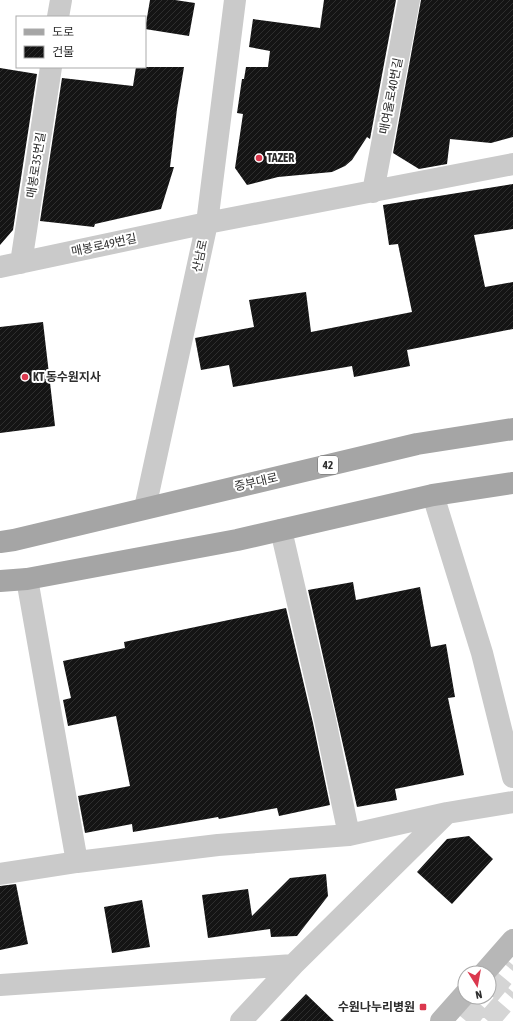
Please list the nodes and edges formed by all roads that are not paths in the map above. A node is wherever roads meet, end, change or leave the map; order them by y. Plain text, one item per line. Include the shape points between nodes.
1 (61, 0) edge
2 (235, 0) edge
3 (409, 0) edge
4 (58, 16) edge
5 (51, 68) edge
6 (513, 164) edge
7 (373, 192) junction
8 (207, 223) junction
9 (10, 265) edge
10 (513, 429) edge
11 (513, 483) edge
12 (433, 495) junction
13 (145, 508) junction
14 (281, 530) junction
15 (0, 542) edge
16 (28, 579) junction
17 (0, 581) edge
18 (513, 777) edge
19 (513, 802) edge
20 (447, 813) junction
21 (349, 835) junction
22 (77, 862) junction
23 (0, 874) edge
24 (513, 940) edge
25 (293, 965) junction
26 (491, 965) edge
27 (0, 985) edge
28 (457, 1003) edge
29 (241, 1021) edge
30 (441, 1021) edge

1 - 4 street
2 - 8 street, 산남로
3 - 7 street, 매여울로40번길
5 - 9 street, 매봉로35번길
6 - 7 street
7 - 8 street
8 - 9 street, 매봉로49번길
8 - 13 street, 산남로
10 - 13 main road, 중부대로 / 42 via 417,444
11 - 12 main road
12 - 14 main road
12 - 18 street via 482,653
13 - 15 main road, 중부대로 / 42
14 - 16 main road
14 - 21 street
16 - 17 main road
16 - 22 street
19 - 20 street
20 - 21 street
20 - 25 street
21 - 22 street via 218,845
22 - 23 street
24 - 26 main road
25 - 27 street
25 - 29 street
28 - 30 main road

